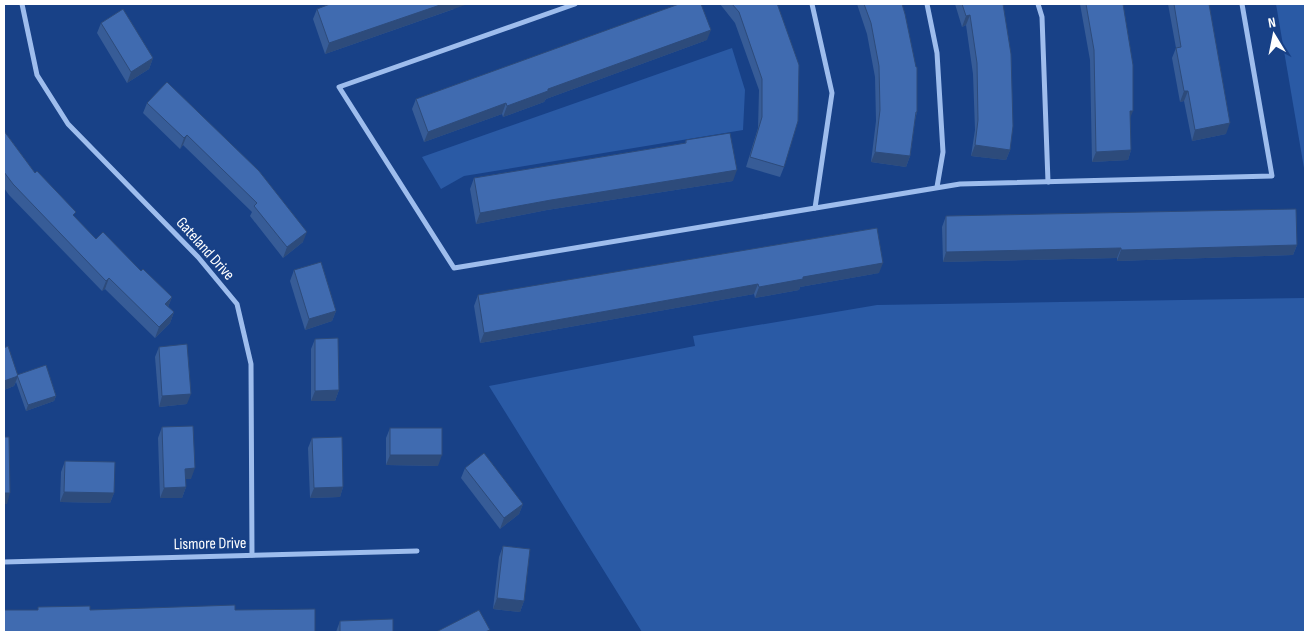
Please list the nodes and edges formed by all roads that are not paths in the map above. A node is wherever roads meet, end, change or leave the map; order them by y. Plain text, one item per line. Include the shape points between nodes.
1 (22, 4) edge
2 (575, 4) edge
3 (812, 4) edge
4 (927, 4) edge
5 (1038, 4) edge
6 (1242, 4) edge
7 (1048, 182) junction
8 (937, 188) junction
9 (815, 208) junction
10 (417, 551) dead end
11 (252, 555) junction
12 (4, 562) edge

1 - 11 street, Gateland Drive via 37,75 68,124 198,257 237,304 251,364
2 - 9 street via 340,87 454,268
3 - 9 street via 832,93
4 - 8 street via 937,53 943,152
5 - 7 street via 1042,17
6 - 7 street via 1272,176
7 - 8 street via 960,184
8 - 9 street
10 - 11 street, Lismore Drive
11 - 12 street, Lismore Drive

